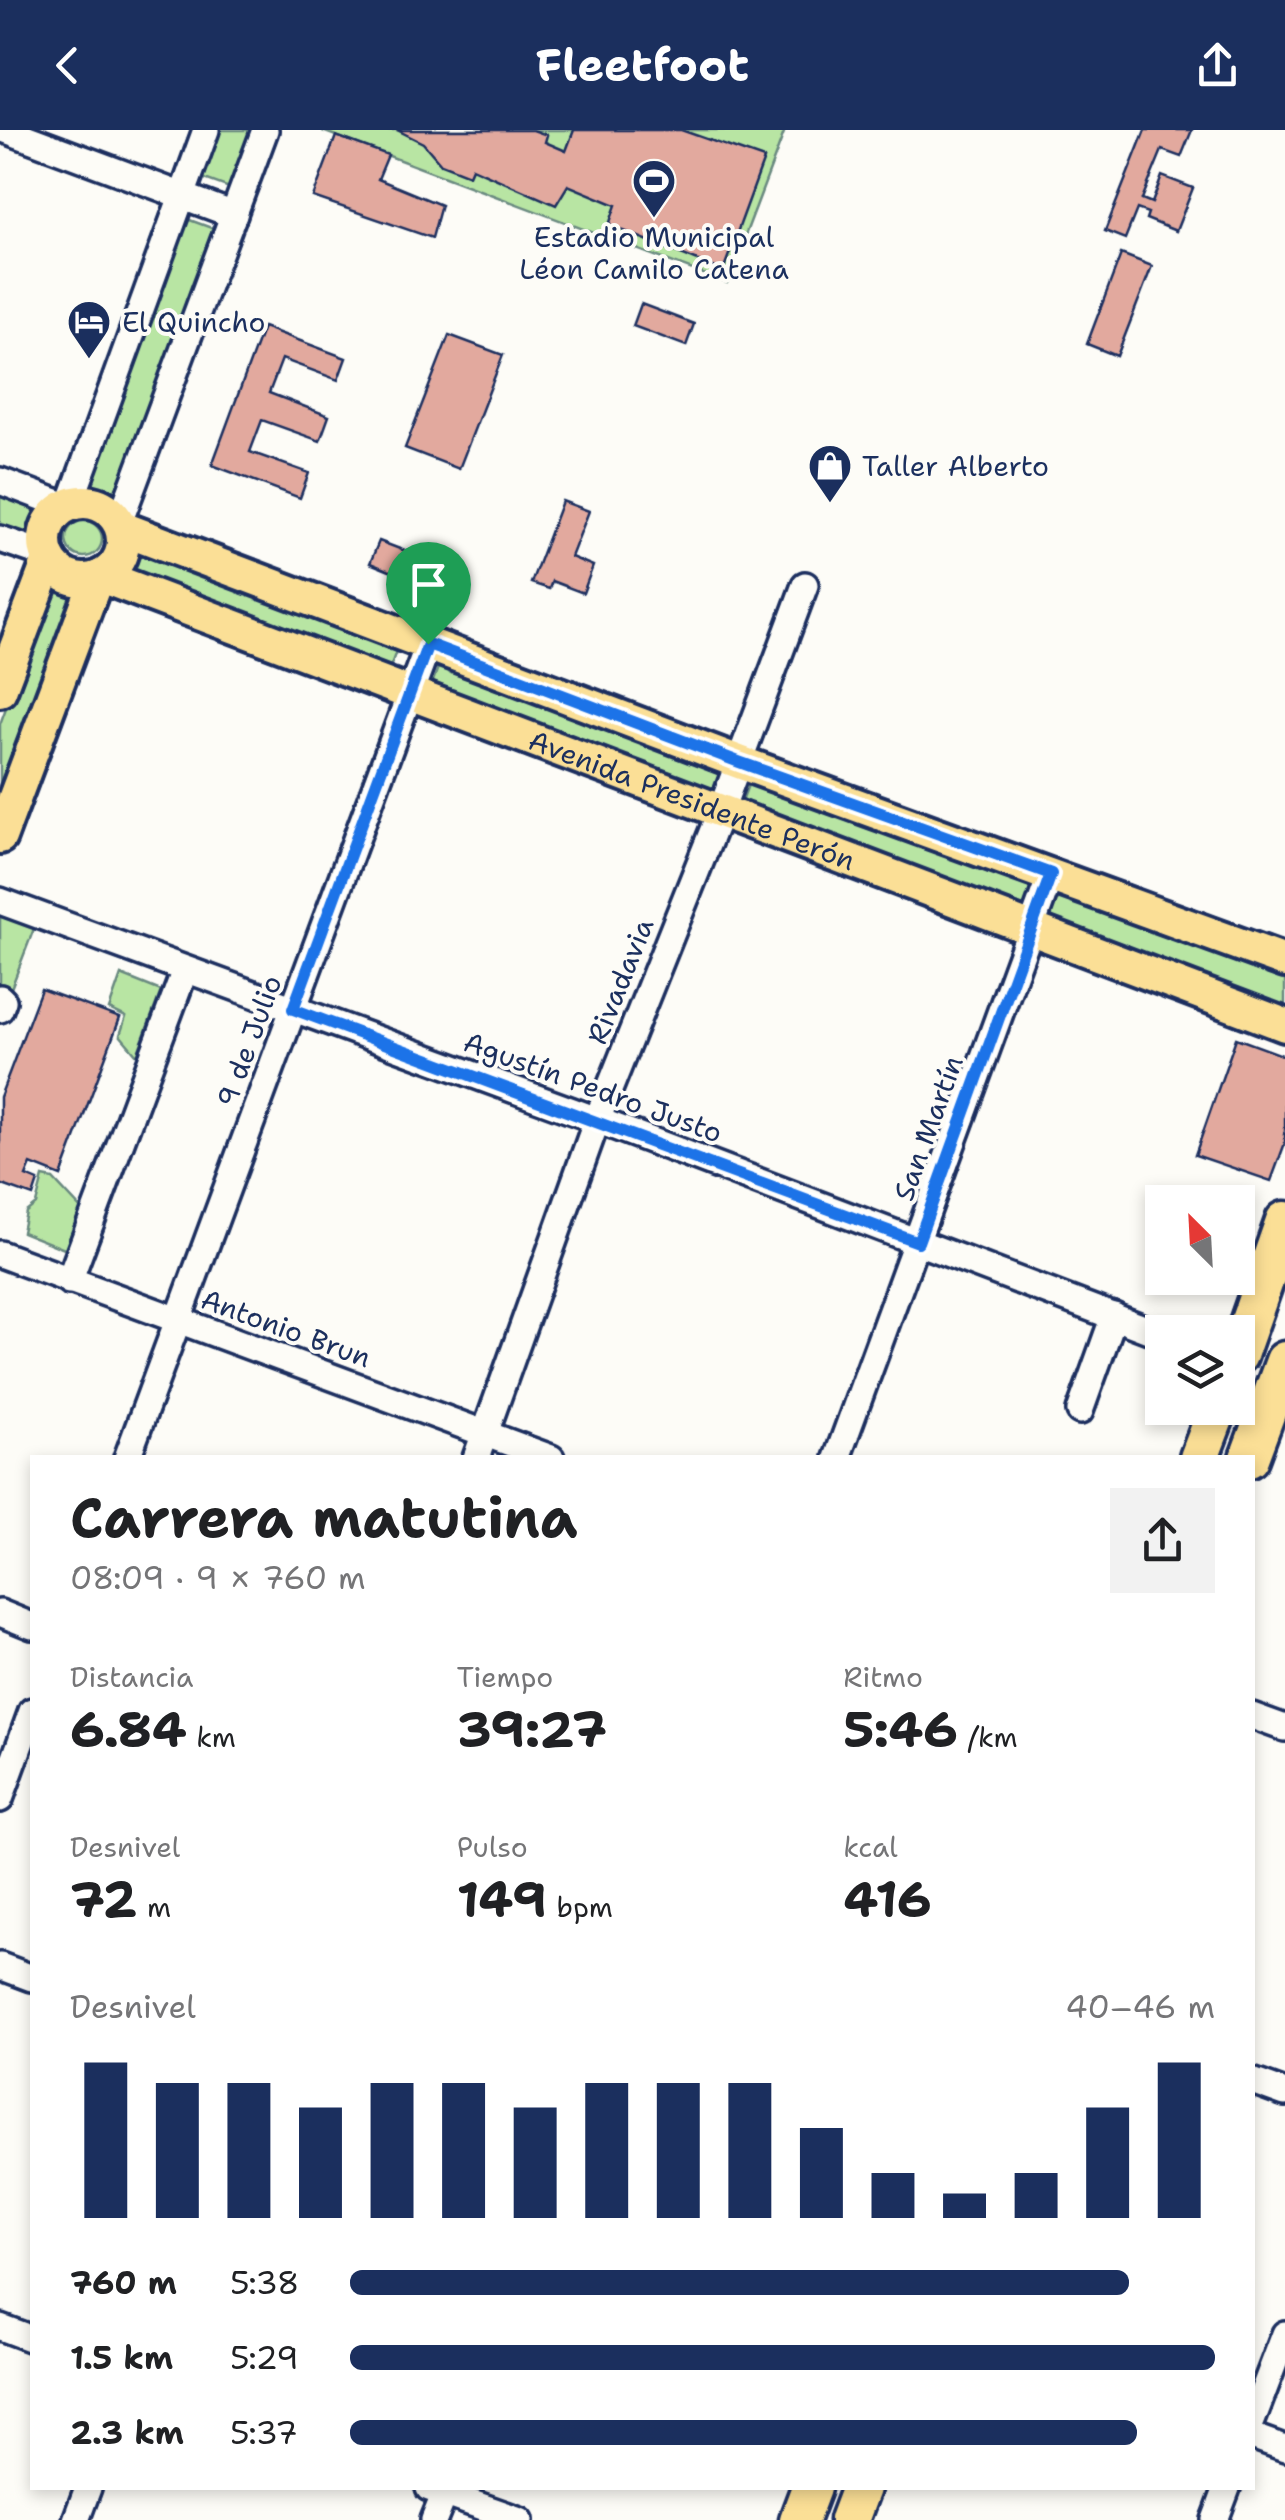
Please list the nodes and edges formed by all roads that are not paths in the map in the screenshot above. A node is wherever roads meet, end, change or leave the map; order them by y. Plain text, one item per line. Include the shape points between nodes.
1 (6, 130) edge
2 (206, 130) edge
3 (266, 130) edge
4 (182, 195) junction
5 (234, 215) junction
6 (0, 482) edge
7 (68, 505) junction
8 (120, 526) junction
9 (0, 539) edge
10 (48, 557) junction
11 (99, 577) junction
12 (805, 586) dead end
13 (428, 644) junction
14 (0, 690) edge
15 (409, 695) junction
16 (739, 762) junction
17 (721, 810) junction
18 (0, 837) edge
19 (1051, 874) junction
20 (0, 901) edge
21 (1033, 928) junction
22 (1285, 961) edge
23 (184, 970) junction
24 (0, 998) edge
25 (0, 1009) edge
26 (293, 1009) junction
27 (1285, 1025) edge
28 (597, 1120) junction
29 (1285, 1222) edge
30 (918, 1242) junction
31 (0, 1254) edge
32 (70, 1281) junction
33 (1252, 1315) edge
34 (1114, 1316) junction
35 (178, 1320) junction
36 (1145, 1328) edge
37 (1255, 1367) edge
38 (1283, 1373) edge
39 (1080, 1411) dead end
40 (1211, 1425) edge
41 (481, 1445) edge
42 (128, 1455) edge
43 (536, 1455) edge
44 (839, 1455) edge
45 (1199, 1455) edge
46 (1250, 1455) edge
47 (0, 1613) edge
48 (30, 1625) edge
49 (30, 1716) edge
50 (1255, 1717) edge
51 (1285, 1728) edge
52 (0, 1798) edge
53 (0, 1966) edge
54 (30, 1977) edge
55 (1255, 2082) edge
56 (1285, 2093) edge
57 (0, 2327) edge
58 (1285, 2334) edge
59 (30, 2338) edge
60 (1255, 2413) edge
61 (1255, 2437) edge
62 (1285, 2448) edge
63 (87, 2490) edge
64 (440, 2490) edge
65 (443, 2490) edge
66 (810, 2490) edge
67 (860, 2490) edge
68 (1226, 2490) edge
69 (76, 2520) edge
70 (434, 2520) edge
71 (520, 2520) edge
72 (799, 2520) edge
73 (849, 2520) edge
74 (1215, 2520) edge

1 - 4 street
2 - 4 street
3 - 5 street
4 - 5 street
4 - 7 street
5 - 8 street
6 - 7 street
7 - 8 main road via 100,504
7 - 10 main road via 47,526
8 - 11 main road via 119,559
8 - 13 main road, Avenida Presidente Perón
9 - 10 street
10 - 11 main road via 66,576
10 - 14 main road
11 - 15 main road, Avenida Presidente Perón
11 - 18 main road
12 - 16 street, Rivadavia
13 - 15 street, 9 de Julio
13 - 16 main road, Avenida Presidente Perón
15 - 17 main road, Avenida Presidente Perón
15 - 26 street, 9 de Julio
16 - 17 street, Rivadavia
16 - 19 main road, Avenida Presidente Perón
17 - 21 main road, Avenida Presidente Perón
17 - 28 street, Rivadavia
19 - 21 street, San Martín
19 - 22 main road, Avenida Presidente Perón
20 - 23 street, Agustín Pedro Justo
21 - 27 main road, Avenida Presidente Perón
21 - 30 street, San Martín
23 - 26 street, Agustín Pedro Justo
23 - 32 street
24 - 25 street
26 - 28 street, Agustín Pedro Justo
26 - 35 street, 9 de Julio
28 - 30 street, Agustín Pedro Justo
28 - 41 street, Rivadavia
29 - 33 highway
30 - 34 street, Agustín Pedro Justo
30 - 44 street, San Martín
31 - 32 street, Antonio Brun
32 - 35 street, Antonio Brun
34 - 36 street, Agustín Pedro Justo
34 - 39 street
35 - 41 street, Antonio Brun
35 - 42 street, 9 de Julio
37 - 38 street
38 - 46 highway
40 - 45 highway
41 - 43 street, Antonio Brun
47 - 48 street
49 - 52 street
50 - 51 street
53 - 54 street
55 - 56 street
57 - 59 street
58 - 60 street
61 - 62 street
63 - 69 street
64 - 70 street
65 - 71 street
66 - 72 highway
67 - 73 highway
68 - 74 street

